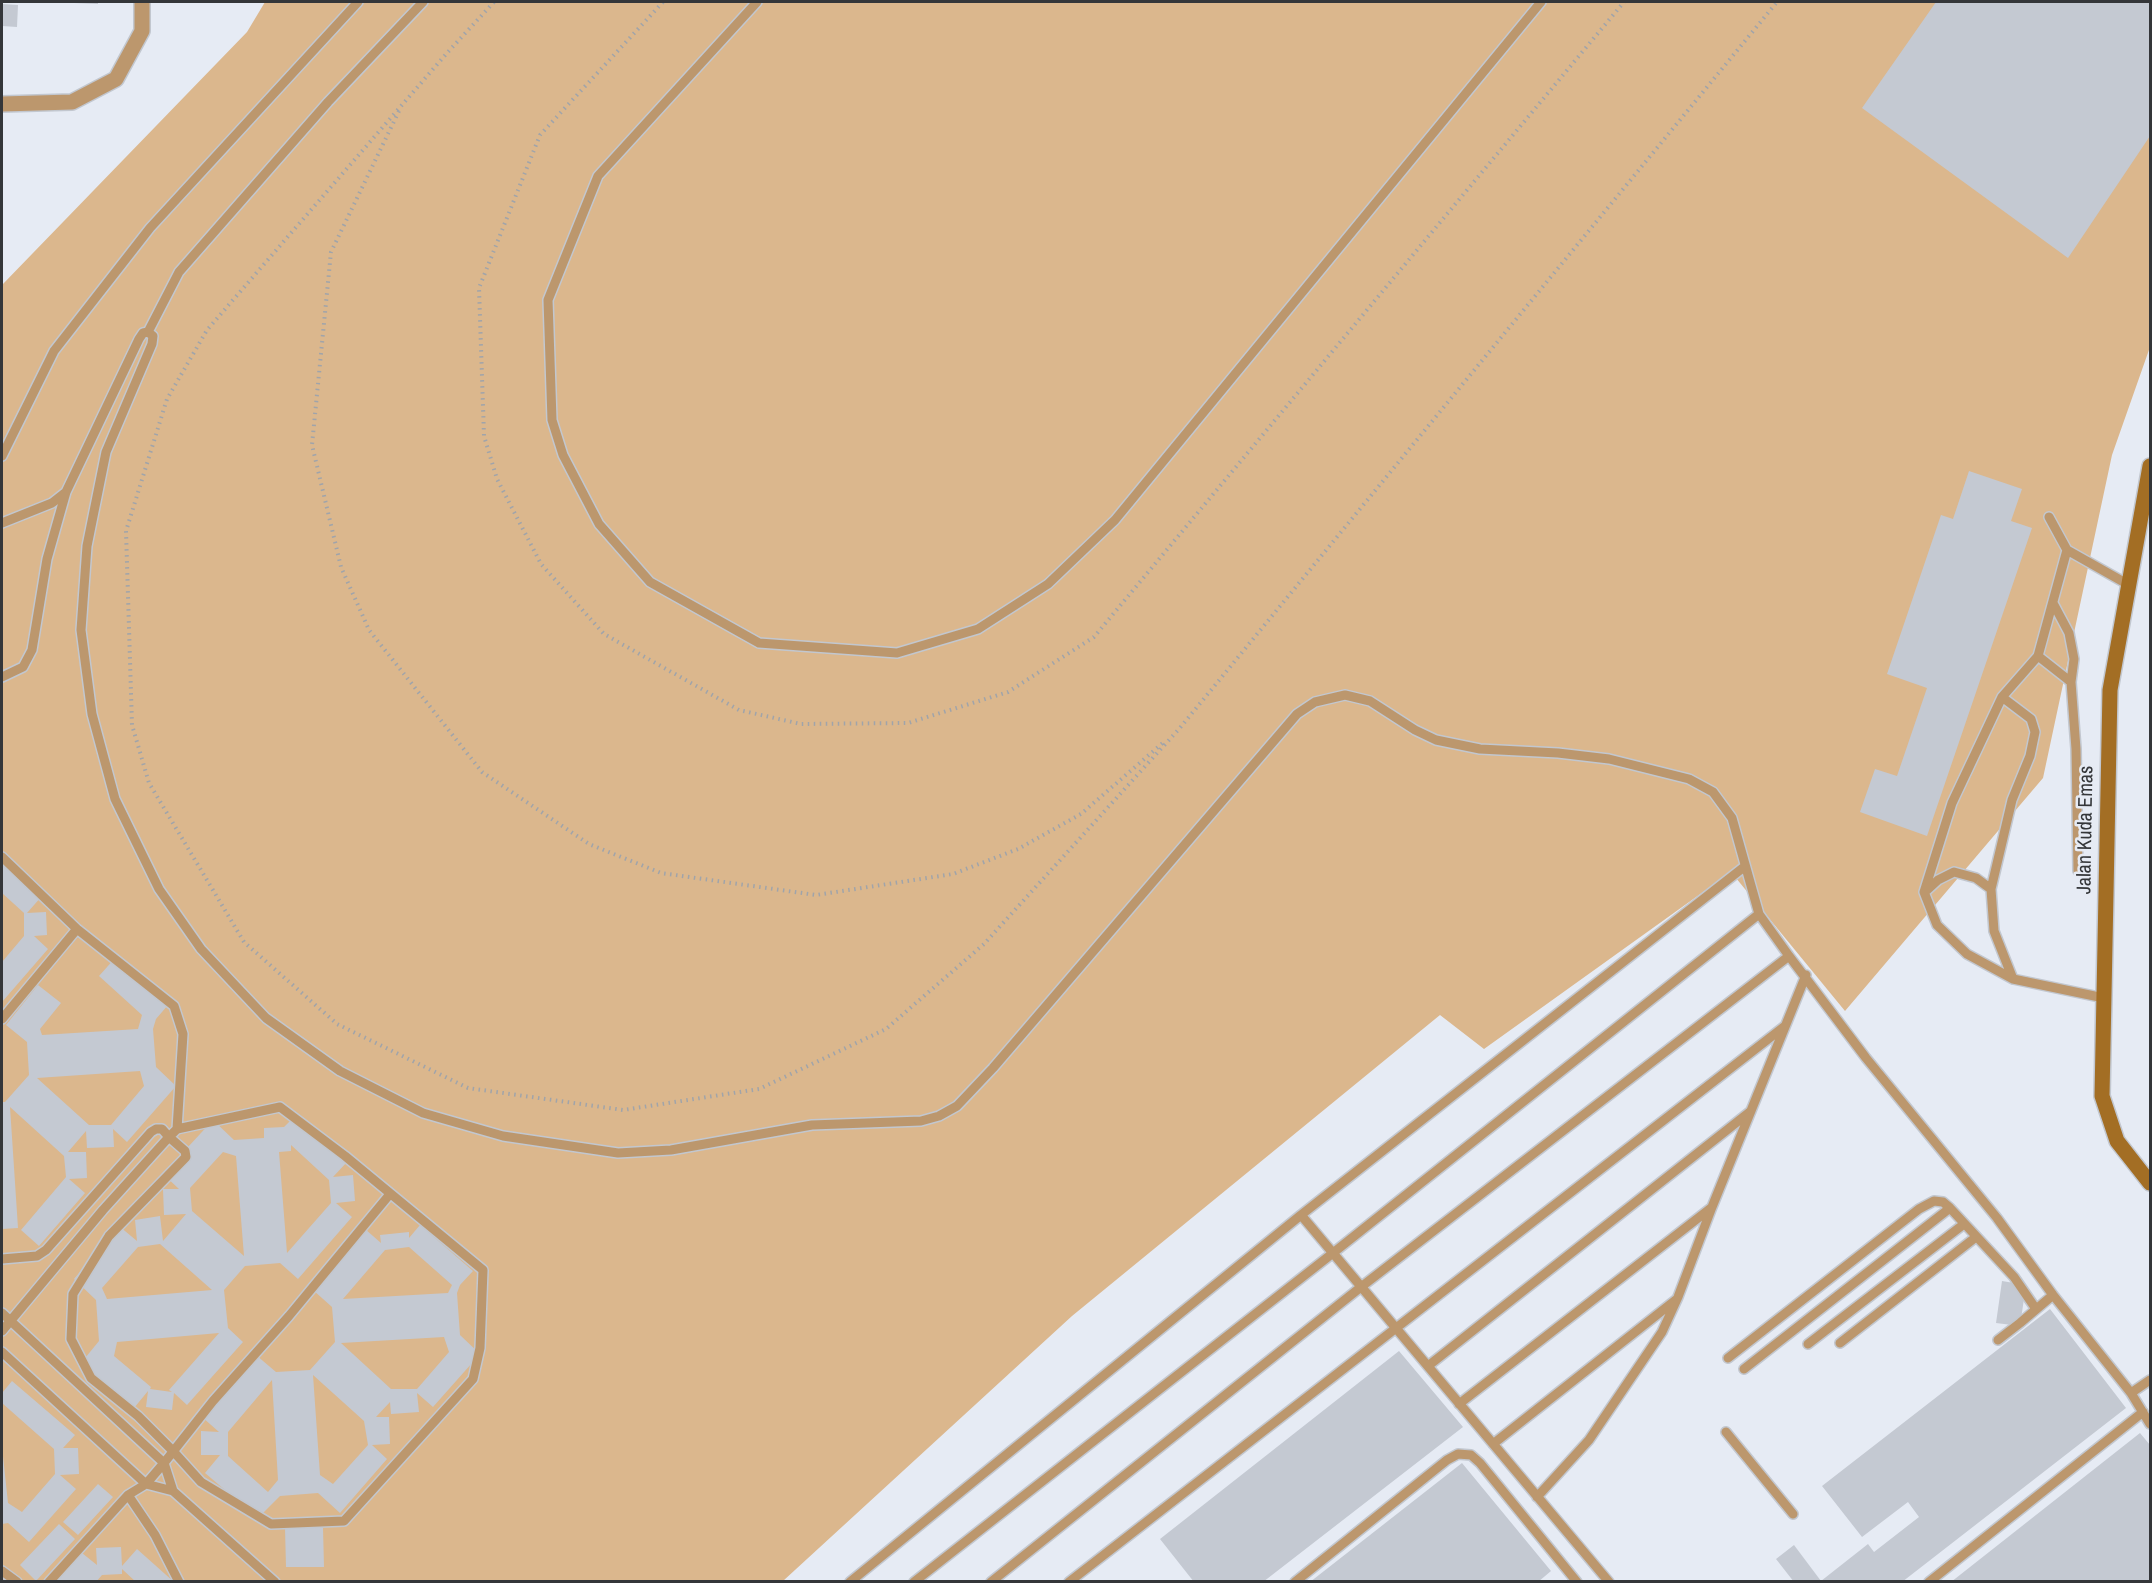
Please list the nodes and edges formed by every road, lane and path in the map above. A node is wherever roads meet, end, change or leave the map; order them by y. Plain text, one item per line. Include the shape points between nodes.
1 (142, 2) edge
2 (358, 2) edge
3 (423, 2) edge
4 (494, 2) edge
5 (663, 2) edge
6 (757, 2) edge
7 (1541, 2) edge
8 (1624, 2) edge
9 (1777, 2) edge
10 (447, 53) junction
11 (2, 104) edge
12 (148, 332) junction
13 (2, 456) edge
14 (2151, 466) edge
15 (66, 492) junction
16 (2049, 517) dead end
17 (2, 523) edge
18 (2067, 550) junction
19 (2129, 585) junction
20 (2053, 603) junction
21 (2038, 656) junction
22 (2, 677) edge
23 (2071, 682) junction
24 (2002, 697) junction
25 (1179, 729) junction
26 (2, 857) edge
27 (1744, 867) junction
28 (2078, 872) dead end
29 (1991, 889) junction
30 (1924, 892) junction
31 (1759, 914) junction
32 (77, 929) junction
33 (1789, 956) junction
34 (1806, 975) junction
35 (2013, 980) junction
36 (2104, 998) junction
37 (2, 1019) edge
38 (1785, 1026) junction
39 (1751, 1110) junction
40 (177, 1129) junction
41 (169, 1137) junction
42 (2149, 1176) edge
43 (390, 1194) junction
44 (1712, 1207) junction
45 (1950, 1208) junction
46 (1300, 1215) junction
47 (1964, 1224) junction
48 (1976, 1237) junction
49 (1333, 1253) junction
50 (2, 1259) edge
51 (1361, 1287) junction
52 (2053, 1295) junction
53 (1678, 1297) junction
54 (2037, 1309) junction
55 (2, 1313) edge
56 (10, 1320) junction
57 (1396, 1329) junction
58 (2, 1331) edge
59 (1998, 1340) dead end
60 (1840, 1343) dead end
61 (1808, 1344) dead end
62 (2, 1352) edge
63 (1728, 1358) dead end
64 (1428, 1366) junction
65 (1744, 1370) dead end
66 (2151, 1380) edge
67 (2131, 1393) junction
68 (1460, 1404) junction
69 (2143, 1412) junction
70 (2151, 1424) edge
71 (1726, 1432) dead end
72 (1492, 1444) junction
73 (173, 1451) junction
74 (164, 1463) junction
75 (146, 1484) junction
76 (173, 1491) junction
77 (128, 1495) junction
78 (1537, 1497) junction
79 (1793, 1514) dead end
80 (2, 1571) edge
81 (17, 1581) edge
82 (49, 1581) edge
83 (179, 1581) edge
84 (275, 1581) edge
85 (850, 1581) edge
86 (914, 1581) edge
87 (991, 1581) edge
88 (1069, 1581) edge
89 (1294, 1581) edge
90 (1575, 1581) edge
91 (1609, 1581) edge
92 (1929, 1581) edge

1 - 11 street via 142,31 116,80 72,102
2 - 13 lane via 150,228 109,280 54,351
3 - 12 lane via 328,102 179,272
4 - 10 path
5 - 8 path via 540,135 479,288 484,436 497,478 541,564 604,634 739,710 801,724 908,723 1008,692 1094,637
6 - 7 lane via 598,176 548,300 552,420 562,455 598,524 650,582 759,643 897,653 978,629 1048,584 1115,520
9 - 25 path
10 - 25 path via 398,112 331,252 312,445 340,567 369,630 482,772 589,844 661,873 816,895 953,874 1018,849 1081,814
10 - 25 path via 207,330 167,399 126,531 132,725 149,783 244,942 337,1024 468,1088 623,1110 759,1089 886,1029 984,944
12 - 15 lane via 139,339
12 - 27 lane via 153,336 152,344 106,453 86,558 81,630 92,714 115,799 165,897 201,949 266,1018 340,1071 423,1113 503,1137 618,1153 671,1150 812,1125 921,1121 939,1116 957,1106 993,1068 1297,714 1327,698 1345,695 1370,701 1436,740 1480,749 1609,759 1689,779 1713,792 1732,818
14 - 19 street, Jalan Kuda Emas
15 - 17 lane via 52,503
15 - 22 lane via 47,559 32,650 23,667
16 - 18 lane
18 - 19 lane
18 - 20 lane
19 - 36 street, Jalan Kuda Emas via 2110,690
20 - 21 lane
20 - 23 lane via 2069,633 2074,659
21 - 23 lane
21 - 24 lane
23 - 28 lane
24 - 29 lane via 2031,719 2035,732 2012,800
24 - 30 lane via 1952,803
26 - 32 lane
27 - 31 lane
27 - 46 lane
29 - 30 lane via 1976,878 1954,872
29 - 35 lane via 1994,931
30 - 35 lane via 1938,925 1967,954
31 - 33 lane
31 - 49 lane
32 - 37 lane
32 - 40 lane via 174,1006 183,1034
33 - 34 lane
33 - 51 lane
34 - 38 lane
34 - 52 lane via 1866,1058 1997,1218
35 - 36 lane
36 - 42 street, Jalan Kuda Emas via 2102,1096 2117,1141
38 - 39 lane
38 - 57 lane
39 - 44 lane
39 - 64 lane
40 - 41 lane
40 - 43 lane via 280,1107
41 - 50 lane via 162,1129 151,1132 46,1250 37,1256
41 - 56 lane
41 - 73 lane via 186,1157 109,1236 73,1294 71,1339 91,1378
43 - 73 lane
43 - 73 lane via 483,1270 480,1348 473,1379 344,1521 271,1524 201,1482
44 - 53 lane
44 - 68 lane
45 - 47 lane
45 - 63 lane via 1934,1201 1919,1209
45 - 65 lane
46 - 49 lane
46 - 85 lane
47 - 48 lane
47 - 61 lane
48 - 54 lane via 2014,1277
48 - 60 lane
49 - 51 lane
49 - 86 lane
51 - 57 lane
51 - 87 lane
52 - 54 lane
52 - 67 lane
53 - 72 lane
53 - 78 lane via 1662,1332 1588,1440
54 - 59 lane
55 - 56 lane
56 - 58 lane
56 - 74 lane
57 - 64 lane
57 - 88 lane
62 - 75 lane
64 - 68 lane
66 - 67 lane
67 - 69 lane
68 - 72 lane
69 - 70 lane
69 - 92 lane
71 - 79 lane
72 - 78 lane
73 - 74 lane
74 - 75 lane
74 - 76 lane
75 - 76 lane
75 - 77 lane
76 - 84 lane
77 - 82 lane
77 - 83 lane
78 - 91 lane
80 - 81 lane
89 - 90 lane via 1458,1454 1471,1455 1480,1463

